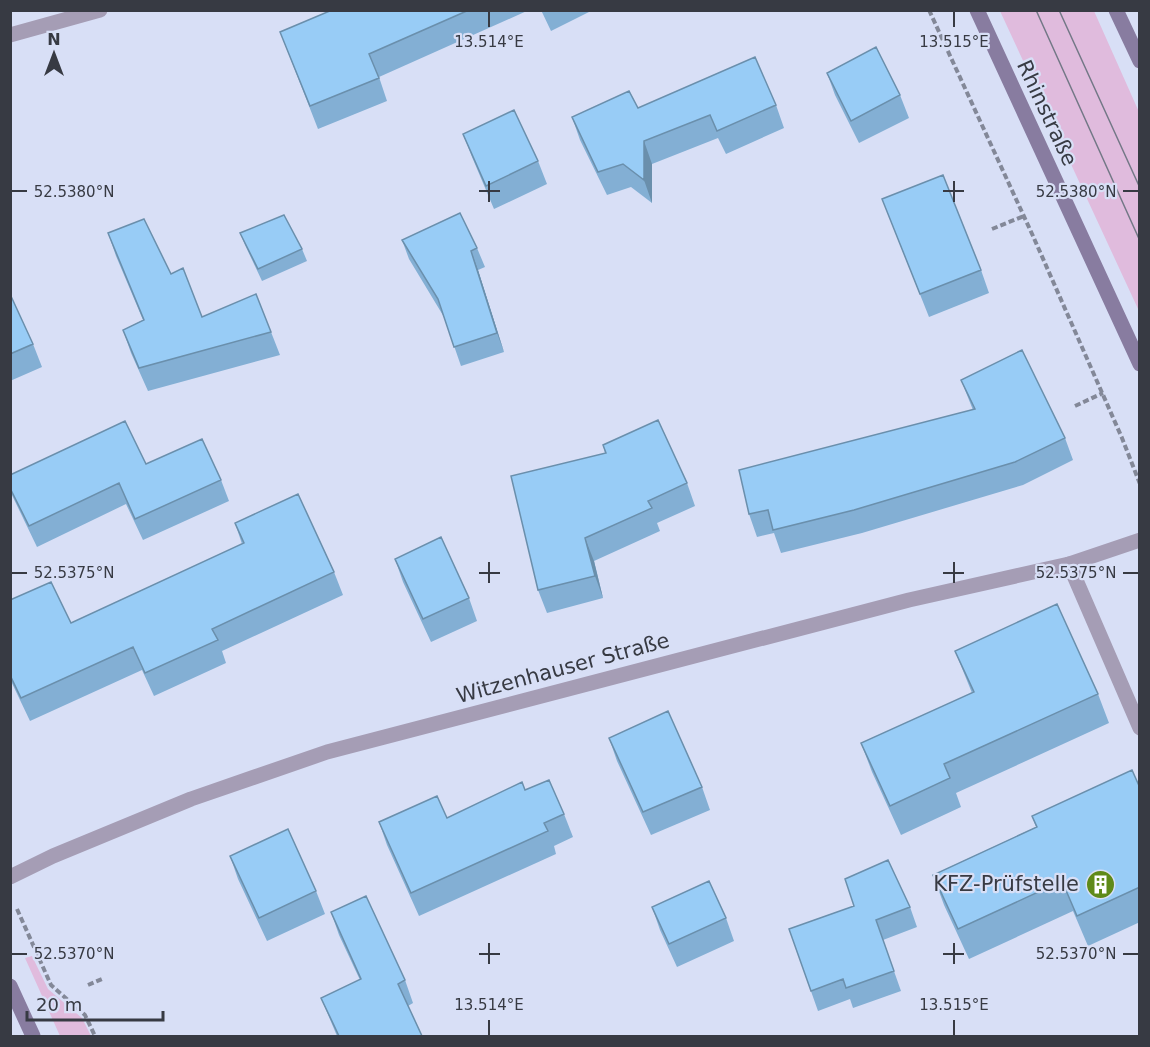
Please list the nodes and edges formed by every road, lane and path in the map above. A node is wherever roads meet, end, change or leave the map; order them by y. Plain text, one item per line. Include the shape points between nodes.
1 (100, 10) edge
2 (929, 10) edge
3 (977, 10) edge
4 (1116, 10) edge
5 (10, 35) edge
6 (1140, 61) edge
7 (1024, 216) junction
8 (992, 229) dead end
9 (1140, 364) edge
10 (1102, 393) junction
11 (1075, 406) dead end
12 (1140, 484) edge
13 (1140, 540) edge
14 (1069, 564) junction
15 (1140, 728) edge
16 (10, 878) edge
17 (15, 904) dead end
18 (102, 979) dead end
19 (88, 985) dead end
20 (10, 986) edge
21 (33, 1036) edge
22 (95, 1036) edge

1 - 5 street
2 - 7 path
3 - 9 main road, Rhinstraße
4 - 6 main road
7 - 8 path
7 - 10 path
10 - 11 path
10 - 12 path
13 - 14 street, Witzenhauser Straße
14 - 15 street
14 - 16 street, Witzenhauser Straße via 901,602 327,752 191,799
17 - 22 path via 51,985 85,1015
18 - 19 path
20 - 21 main road

